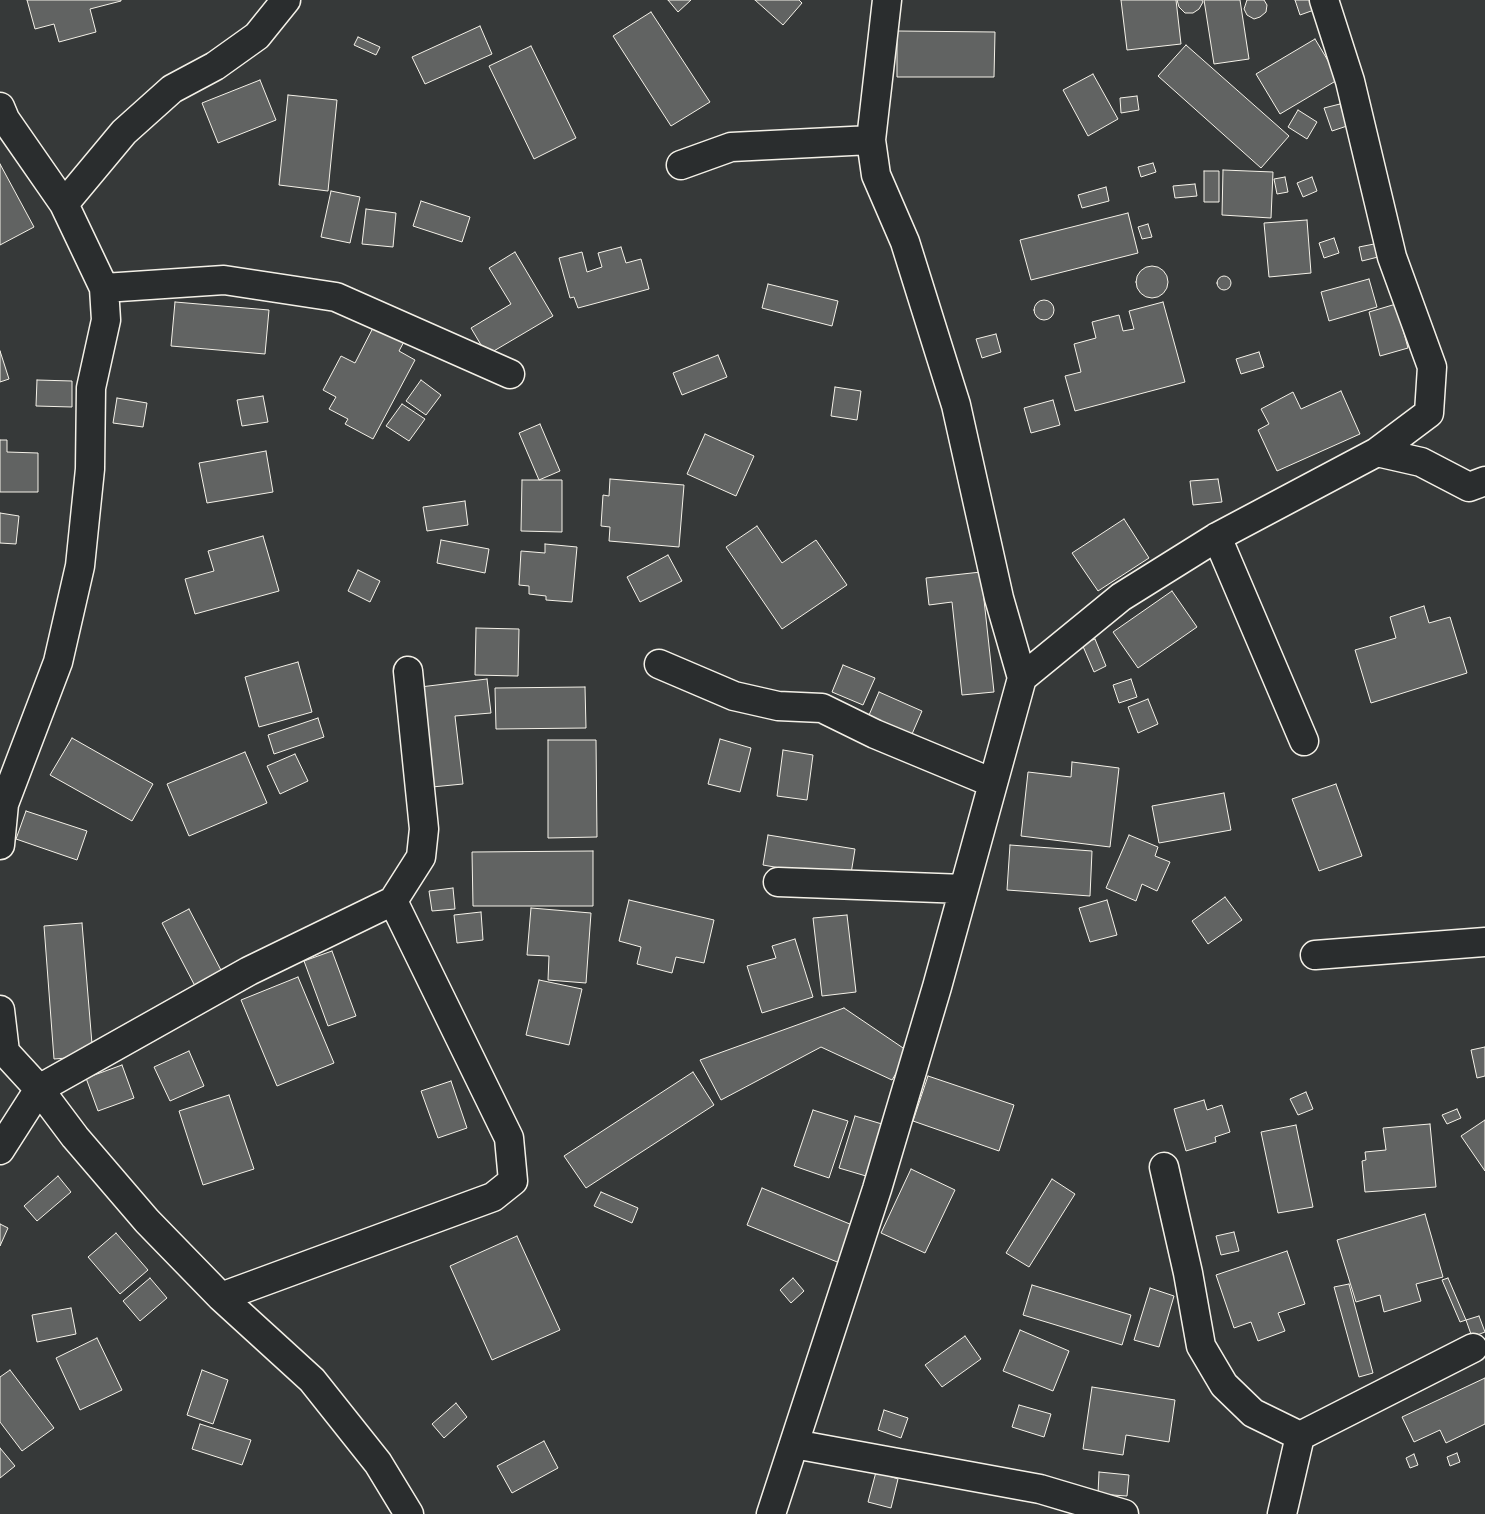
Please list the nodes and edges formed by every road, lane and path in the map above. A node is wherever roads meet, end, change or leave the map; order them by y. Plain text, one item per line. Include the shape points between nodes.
1 (286, 0) edge
2 (887, 0) edge
3 (1324, 0) edge
4 (0, 107) edge
5 (871, 140) junction
6 (681, 165) dead end
7 (64, 204) junction
8 (104, 288) junction
9 (510, 374) dead end
10 (1376, 452) junction
11 (1485, 481) edge
12 (1217, 537) junction
13 (659, 664) dead end
14 (408, 670) dead end
15 (1022, 678) junction
16 (1304, 741) dead end
17 (993, 783) junction
18 (2, 801) edge
19 (0, 845) edge
20 (778, 882) dead end
21 (964, 889) junction
22 (393, 901) junction
23 (1485, 942) edge
24 (1315, 955) dead end
25 (0, 1010) edge
26 (39, 1088) junction
27 (0, 1150) edge
28 (1164, 1168) dead end
29 (221, 1297) junction
30 (1474, 1348) dead end
31 (1300, 1436) junction
32 (794, 1444) junction
33 (409, 1514) edge
34 (772, 1514) edge
35 (1124, 1514) edge
36 (1282, 1514) edge

1 - 7 street via 257,36 215,66 172,89 124,132
2 - 5 street
3 - 10 street via 1350,81 1392,257 1432,367 1429,414
4 - 7 street
5 - 6 street via 731,147
5 - 15 street via 876,175 906,242 956,405 999,598
7 - 8 street
8 - 9 street via 224,280 336,297
8 - 18 street via 106,320 91,388 90,469 80,566 58,662
10 - 11 street via 1421,462 1469,487
10 - 12 street
12 - 15 street via 1120,597
12 - 16 street
13 - 17 street via 734,696 778,706 822,708 875,734
14 - 22 street via 424,829 421,858
15 - 17 street
17 - 21 street
18 - 19 street
20 - 21 street
21 - 32 street via 877,1189
22 - 26 street via 248,971
22 - 29 street via 510,1138 514,1181 493,1197
23 - 24 street
25 - 26 street via 5,1052
26 - 27 street
26 - 29 street via 147,1221
28 - 31 street via 1201,1346 1224,1385 1253,1413
29 - 33 street via 312,1380 378,1463
30 - 31 street
31 - 36 street
32 - 34 street
32 - 35 street via 1040,1489

